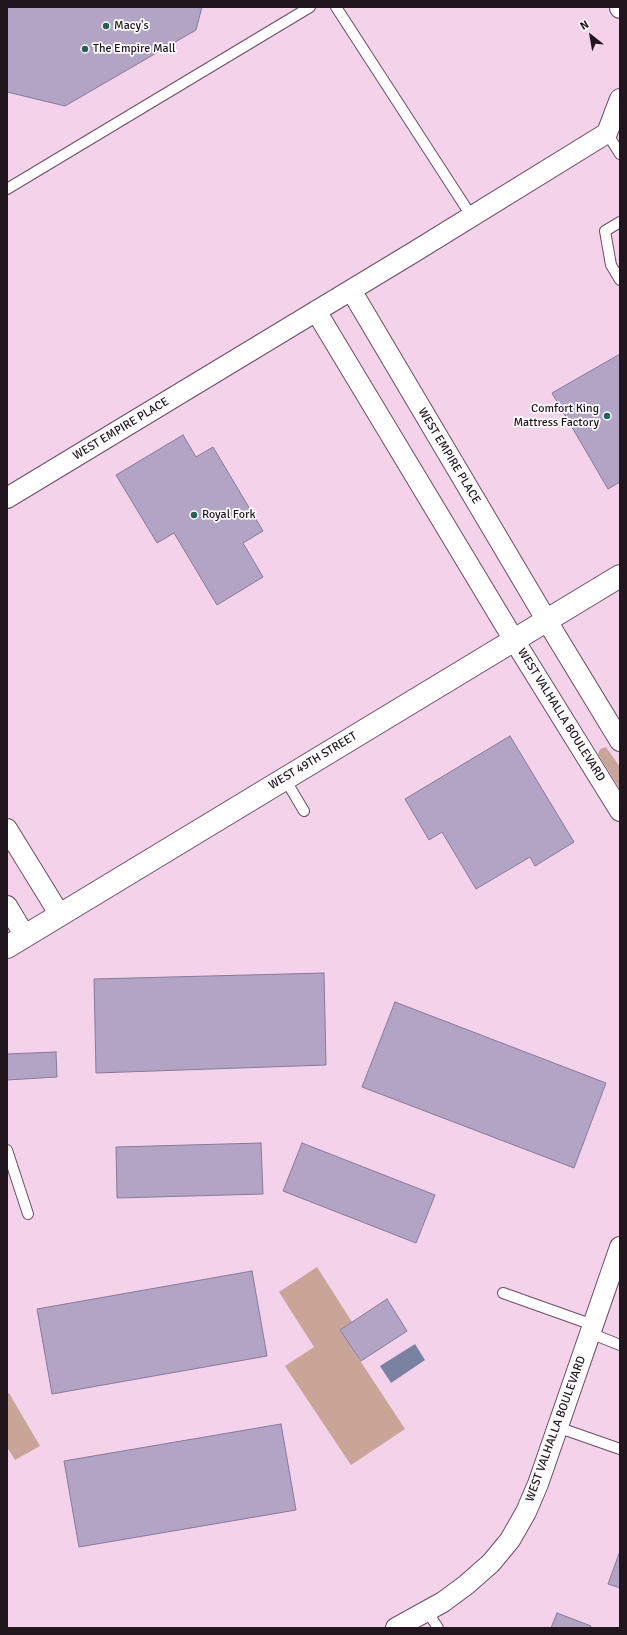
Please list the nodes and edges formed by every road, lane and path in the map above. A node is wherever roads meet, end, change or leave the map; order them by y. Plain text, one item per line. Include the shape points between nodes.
1 (310, 7) edge
2 (336, 7) edge
3 (620, 100) edge
4 (607, 133) junction
5 (620, 154) edge
6 (7, 189) edge
7 (472, 217) junction
8 (620, 222) edge
9 (620, 280) edge
10 (351, 290) junction
11 (316, 311) junction
12 (7, 498) edge
13 (620, 576) edge
14 (547, 621) junction
15 (514, 640) junction
16 (620, 741) edge
17 (285, 779) junction
18 (304, 811) dead end
19 (620, 811) edge
20 (7, 829) edge
21 (7, 906) edge
22 (60, 915) junction
23 (26, 936) junction
24 (7, 947) edge
25 (7, 1150) edge
26 (28, 1214) dead end
27 (620, 1247) edge
28 (503, 1293) dead end
29 (591, 1329) junction
30 (620, 1345) edge
31 (557, 1427) junction
32 (620, 1449) edge
33 (428, 1611) junction
34 (396, 1628) edge
35 (438, 1628) edge

1 - 6 lane
2 - 7 lane
3 - 4 street
4 - 5 lane
4 - 7 street, WEST EMPIRE PLACE
7 - 10 street, WEST EMPIRE PLACE
8 - 9 lane via 605,231 611,265
10 - 11 street, WEST EMPIRE PLACE
10 - 14 street, WEST EMPIRE PLACE
11 - 12 street, WEST EMPIRE PLACE
11 - 15 street
13 - 14 main road, WEST 49TH STREET
14 - 15 main road, WEST 49TH STREET
14 - 16 street
15 - 17 main road, WEST 49TH STREET
15 - 19 street, WEST VALHALLA BOULEVARD
17 - 18 lane
17 - 22 main road, WEST 49TH STREET
20 - 22 street
21 - 23 street
22 - 23 main road, WEST 49TH STREET
23 - 24 main road, WEST 49TH STREET
25 - 26 lane
27 - 29 street, WEST VALHALLA BOULEVARD
28 - 29 lane
29 - 30 lane
29 - 31 street, WEST VALHALLA BOULEVARD
31 - 32 lane
31 - 33 street, WEST VALHALLA BOULEVARD via 538,1484 510,1540 492,1563
33 - 34 street, WEST VALHALLA BOULEVARD
33 - 35 lane

